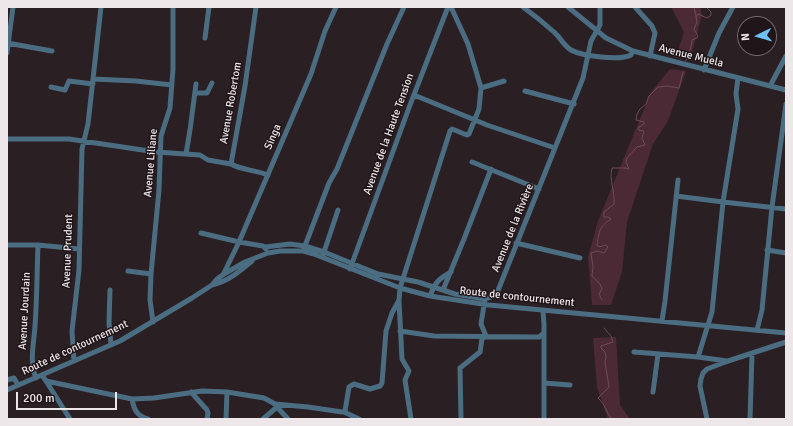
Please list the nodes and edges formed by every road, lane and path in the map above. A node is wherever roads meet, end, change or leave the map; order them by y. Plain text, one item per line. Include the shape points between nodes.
1 (13, 7) edge
2 (101, 7) edge
3 (173, 7) edge
4 (209, 7) edge
5 (256, 7) edge
6 (336, 7) edge
7 (404, 7) edge
8 (450, 7) edge
9 (523, 7) edge
10 (568, 7) edge
11 (600, 7) edge
12 (635, 7) edge
13 (733, 7) edge
14 (597, 31) junction
15 (206, 38) dead end
16 (8, 43) edge
17 (52, 51) dead end
18 (633, 52) junction
19 (7, 53) edge
20 (589, 55) junction
21 (650, 56) junction
22 (786, 56) edge
23 (704, 70) junction
24 (738, 78) junction
25 (504, 81) dead end
26 (93, 82) junction
27 (212, 83) dead end
28 (196, 84) dead end
29 (172, 85) junction
30 (770, 86) junction
31 (51, 87) dead end
32 (481, 88) junction
33 (786, 90) edge
34 (525, 91) dead end
35 (196, 93) junction
36 (414, 95) junction
37 (574, 104) junction
38 (786, 104) edge
39 (475, 120) junction
40 (7, 139) edge
41 (85, 141) junction
42 (555, 148) junction
43 (160, 152) junction
44 (186, 154) junction
45 (472, 162) dead end
46 (231, 164) junction
47 (491, 169) junction
48 (268, 175) junction
49 (678, 180) dead end
50 (539, 189) junction
51 (676, 196) junction
52 (724, 202) junction
53 (772, 207) junction
54 (786, 209) edge
55 (338, 210) dead end
56 (201, 233) dead end
57 (239, 242) junction
58 (516, 243) junction
59 (7, 245) edge
60 (38, 245) junction
61 (305, 246) junction
62 (265, 247) junction
63 (79, 249) junction
64 (767, 250) junction
65 (303, 252) junction
66 (324, 252) junction
67 (268, 253) junction
68 (786, 253) edge
69 (255, 258) junction
70 (322, 258) junction
71 (580, 258) dead end
72 (352, 263) junction
73 (350, 269) junction
74 (128, 271) dead end
75 (451, 272) junction
76 (151, 274) junction
77 (224, 274) junction
78 (402, 280) junction
79 (212, 285) junction
80 (434, 287) junction
81 (400, 288) junction
82 (110, 290) dead end
83 (443, 290) junction
84 (430, 296) junction
85 (485, 298) junction
86 (399, 300) junction
87 (484, 305) junction
88 (543, 311) junction
89 (662, 321) junction
90 (153, 322) junction
91 (708, 325) junction
92 (757, 330) junction
93 (400, 331) junction
94 (544, 333) junction
95 (786, 333) edge
96 (486, 336) junction
97 (786, 342) edge
98 (111, 345) junction
99 (634, 352) dead end
100 (658, 354) junction
101 (752, 354) junction
102 (698, 357) junction
103 (74, 361) junction
104 (728, 361) junction
105 (42, 375) junction
106 (36, 378) junction
107 (7, 380) edge
108 (46, 381) junction
109 (544, 383) junction
110 (18, 385) junction
111 (570, 385) dead end
112 (7, 390) edge
113 (191, 392) junction
114 (227, 392) junction
115 (653, 392) dead end
116 (132, 399) junction
117 (276, 406) junction
118 (344, 412) junction
119 (285, 418) edge
120 (70, 419) edge
121 (147, 419) edge
122 (207, 419) edge
123 (226, 419) edge
124 (263, 419) edge
125 (359, 419) edge
126 (411, 419) edge
127 (461, 419) edge
128 (544, 419) edge
129 (708, 419) edge
130 (750, 419) edge

1 - 16 street
2 - 26 street, Avenue Prudent
3 - 29 street, Avenue Liliane
4 - 15 street
5 - 46 street, Avenue Robertom
6 - 48 street, Singa
7 - 61 street
8 - 32 street via 468,44
8 - 36 street, Avenue de la Haute Tension
9 - 20 street via 555,33 568,48
10 - 14 street, Avenue Muela
11 - 14 street, Avenue de la Rivière
12 - 21 street via 655,33
13 - 23 street
14 - 18 street, Avenue Muela
14 - 20 street, Avenue de la Rivière
16 - 17 street
16 - 19 street
18 - 20 street via 620,58
18 - 21 street, Avenue Muela
20 - 37 street, Avenue de la Rivière
21 - 23 street, Avenue Muela
22 - 30 street
23 - 24 street, Avenue Muela
24 - 30 street, Avenue Muela
24 - 52 street via 738,109
25 - 32 street
26 - 29 street via 136,81
26 - 31 street via 69,81 65,90
26 - 41 street, Avenue Prudent
27 - 35 street via 207,93
28 - 35 street
29 - 43 street, Avenue Liliane via 170,108 161,136
30 - 33 street, Avenue Muela
32 - 39 street
34 - 37 street
35 - 44 street
36 - 39 street
36 - 72 street, Avenue de la Haute Tension
37 - 42 street, Avenue de la Rivière
38 - 53 street
39 - 42 street
39 - 78 street via 468,135 452,129 450,131
40 - 41 street via 52,138
41 - 43 street
41 - 63 street, Avenue Prudent via 82,149
42 - 50 street, Avenue de la Rivière
43 - 44 street
43 - 76 street, Avenue Liliane
44 - 46 street via 200,155 208,160
45 - 47 street
46 - 48 street
47 - 50 street
47 - 75 street
48 - 57 street, Singa
49 - 51 street
50 - 58 street, Avenue de la Rivière
51 - 52 street
51 - 89 street
52 - 53 street
52 - 91 street via 712,312
53 - 54 street
53 - 64 street
55 - 66 street
56 - 57 street
57 - 62 street
57 - 77 street, Singa
58 - 71 street
58 - 85 street, Avenue de la Rivière via 497,293
59 - 60 street
60 - 63 street
60 - 106 street, Avenue Jourdain via 32,363
61 - 62 street via 290,244
61 - 65 street
61 - 66 street
62 - 67 street
63 - 103 street, Avenue Prudent via 72,331
64 - 68 street
64 - 92 street via 762,310
65 - 67 street, Route de contournement via 289,250
65 - 70 street, Route de contournement
66 - 70 street
66 - 72 street
67 - 69 street, Route de contournement
69 - 77 street, Route de contournement
69 - 79 street, Route de contournement via 237,274
70 - 73 street, Route de contournement
72 - 73 street, Avenue de la Haute Tension
72 - 78 street via 378,274
73 - 81 street, Route de contournement
74 - 76 street
75 - 80 street via 441,277
75 - 83 street
76 - 90 street, Avenue Liliane via 150,300
77 - 79 street, Route de contournement
78 - 80 street
78 - 81 street
79 - 90 street, Route de contournement
80 - 83 street
80 - 84 street
81 - 84 street, Route de contournement
81 - 86 street
82 - 98 street
83 - 85 street
84 - 87 street, Route de contournement
85 - 87 street
86 - 93 street
86 - 118 street via 386,331 382,383 370,389 354,384 349,387
87 - 88 street, Route de contournement
87 - 96 street via 481,324
88 - 89 street, Route de contournement
88 - 94 street
89 - 91 street, Route de contournement
90 - 98 street, Route de contournement
91 - 92 street, Route de contournement
91 - 102 street
92 - 95 street, Route de contournement
93 - 96 street via 434,336
93 - 126 street via 402,359 408,371 405,380
94 - 96 street via 539,337
94 - 109 street
96 - 127 street via 482,339 480,352 460,368
97 - 101 street
98 - 103 street, Route de contournement
99 - 100 street
100 - 102 street
100 - 115 street
101 - 104 street
101 - 130 street
102 - 104 street
103 - 105 street, Route de contournement
104 - 129 street via 707,369 702,376 700,386
105 - 106 street, Route de contournement
105 - 108 street
106 - 110 street, Route de contournement
107 - 110 street via 14,378
108 - 116 street
108 - 120 street
109 - 111 street
109 - 128 street
110 - 112 street, Route de contournement
113 - 114 street
113 - 116 street
113 - 122 street via 207,410
114 - 117 street via 264,398
114 - 123 street
116 - 121 street via 134,409
117 - 118 street via 308,406
117 - 119 street
117 - 124 street
118 - 125 street

